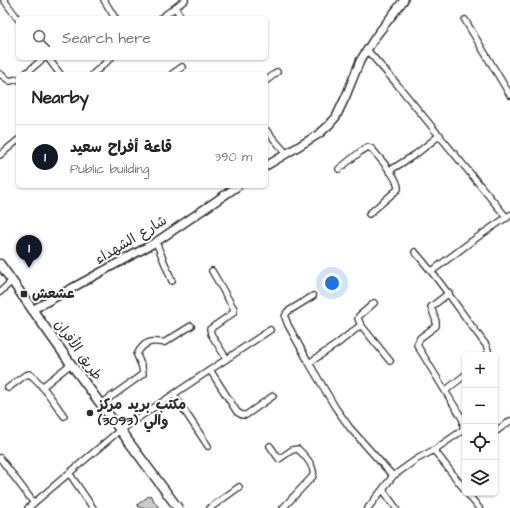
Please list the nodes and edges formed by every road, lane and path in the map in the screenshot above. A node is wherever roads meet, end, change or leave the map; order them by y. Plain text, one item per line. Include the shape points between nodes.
1 (4, 0) edge
2 (104, 0) edge
3 (185, 0) edge
4 (404, 0) edge
5 (175, 8) junction
6 (16, 16) edge
7 (114, 16) edge
8 (164, 16) edge
9 (181, 16) edge
10 (465, 20) dead end
11 (367, 50) junction
12 (42, 60) edge
13 (50, 60) edge
14 (109, 60) edge
15 (182, 67) dead end
16 (28, 72) edge
17 (58, 72) edge
18 (95, 72) edge
19 (175, 72) edge
20 (277, 72) dead end
21 (0, 74) edge
22 (16, 79) edge
23 (268, 79) edge
24 (510, 95) edge
25 (268, 132) edge
26 (440, 135) junction
27 (16, 142) edge
28 (286, 154) junction
29 (0, 155) edge
30 (268, 165) edge
31 (339, 169) dead end
32 (389, 171) junction
33 (235, 188) edge
34 (369, 214) dead end
35 (508, 217) edge
36 (156, 242) junction
37 (415, 252) dead end
38 (0, 264) edge
39 (212, 271) dead end
40 (432, 271) junction
41 (12, 281) junction
42 (172, 281) dead end
43 (0, 292) edge
44 (449, 293) junction
45 (313, 296) dead end
46 (374, 303) dead end
47 (32, 310) junction
48 (361, 325) junction
49 (191, 326) dead end
50 (270, 330) dead end
51 (488, 352) edge
52 (226, 358) junction
53 (390, 361) dead end
54 (309, 363) junction
55 (71, 364) junction
56 (210, 370) junction
57 (462, 377) edge
58 (42, 387) junction
59 (8, 388) dead end
60 (445, 391) junction
61 (174, 395) junction
62 (273, 396) dead end
63 (101, 404) junction
64 (64, 416) dead end
65 (510, 421) edge
66 (463, 424) edge
67 (120, 430) junction
68 (498, 430) edge
69 (462, 433) edge
70 (208, 446) dead end
71 (270, 446) dead end
72 (434, 450) junction
73 (0, 458) edge
74 (69, 474) junction
75 (393, 476) junction
76 (462, 486) edge
77 (239, 487) dead end
78 (382, 490) junction
79 (469, 496) edge
80 (34, 503) junction
81 (28, 508) edge
82 (93, 508) edge
83 (178, 508) edge
84 (210, 508) edge
85 (283, 508) edge
86 (368, 508) edge
87 (396, 508) edge
88 (479, 508) edge

1 - 6 street
2 - 7 street
3 - 5 street
4 - 11 street
5 - 8 street
5 - 9 street
10 - 24 street
11 - 26 street
11 - 28 street via 336,117 319,134
12 - 16 street
13 - 17 street
14 - 18 street
15 - 19 street
20 - 23 street
21 - 22 street via 10,80
25 - 28 street
26 - 32 street
26 - 35 street
27 - 29 street
28 - 30 street
31 - 32 street via 368,147
32 - 34 street via 398,184 398,189
33 - 36 street, شارع الشهداء
35 - 40 street
36 - 42 street
36 - 47 street, شارع الشهداء
37 - 40 street
38 - 41 main road, طريق الأفران
39 - 52 street via 234,309 233,313 210,329
40 - 44 street
41 - 43 street
41 - 47 main road, طريق الأفران
44 - 51 street via 486,345
44 - 60 street via 431,307 436,326 417,343
45 - 54 street via 287,312 285,317
46 - 48 street via 359,316
47 - 55 main road, طريق الأفران
48 - 53 street
48 - 54 street
49 - 63 street via 165,342 152,342 139,349 136,355 143,374
50 - 52 street
52 - 56 street
54 - 75 street via 350,428
55 - 58 street
55 - 63 main road, طريق الأفران
56 - 61 street
56 - 62 street via 242,416
57 - 60 street
58 - 59 street via 29,374
58 - 64 street
60 - 66 street
61 - 67 street
61 - 70 street
63 - 67 main road, طريق الأفران
65 - 68 street
67 - 74 street
67 - 83 main road, طريق الأفران
69 - 72 street
71 - 85 street via 279,458 298,449 313,470 312,476
72 - 75 street
72 - 76 street
73 - 80 street
74 - 80 street
74 - 82 street
75 - 78 street
77 - 84 street
78 - 86 street
78 - 87 street
79 - 88 street
80 - 81 street

